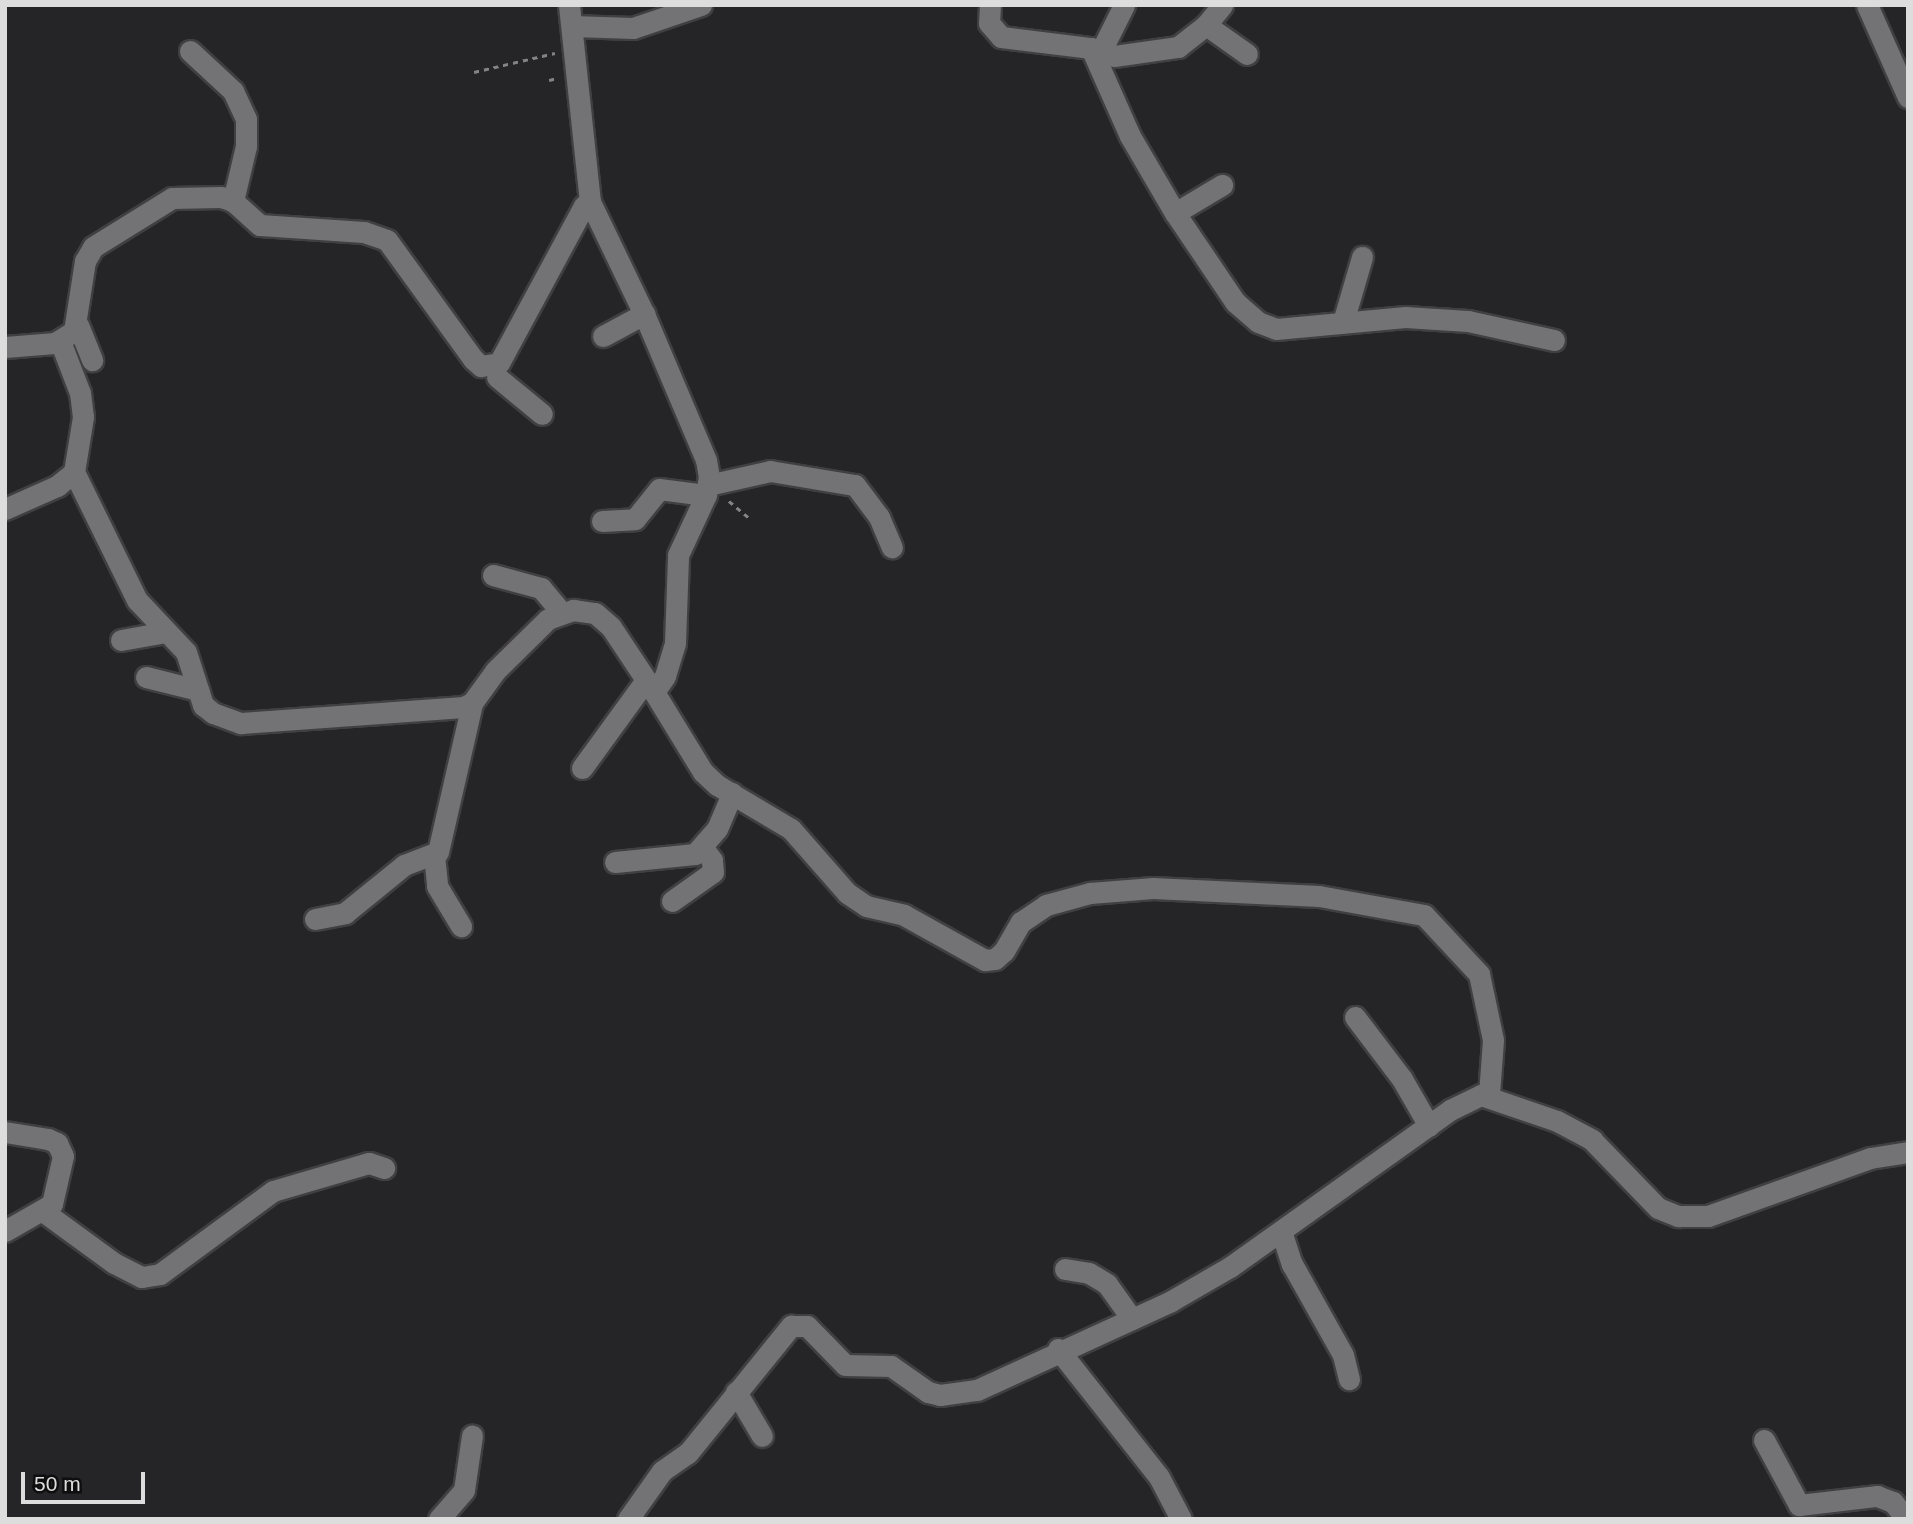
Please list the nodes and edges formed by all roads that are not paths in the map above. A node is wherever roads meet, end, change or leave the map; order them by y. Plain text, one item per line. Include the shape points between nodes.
1 (701, 5) edge
2 (990, 5) edge
3 (1124, 5) edge
4 (1222, 5) edge
5 (1867, 5) edge
6 (570, 16) edge
7 (1206, 25) junction
8 (1096, 50) junction
9 (190, 51) dead end
10 (1247, 54) dead end
11 (1908, 97) edge
12 (1222, 185) dead end
13 (233, 201) junction
14 (590, 202) junction
15 (1175, 214) junction
16 (1362, 257) dead end
17 (643, 314) junction
18 (1343, 322) junction
19 (78, 325) junction
20 (603, 336) dead end
21 (1554, 340) dead end
22 (60, 341) junction
23 (5, 347) edge
24 (92, 360) dead end
25 (495, 378) junction
26 (542, 414) dead end
27 (74, 472) junction
28 (711, 487) junction
29 (5, 509) edge
30 (602, 521) dead end
31 (892, 547) dead end
32 (493, 575) dead end
33 (560, 611) junction
34 (166, 632) junction
35 (121, 640) dead end
36 (146, 677) dead end
37 (650, 686) junction
38 (198, 690) junction
39 (472, 704) junction
40 (582, 768) dead end
41 (732, 793) junction
42 (703, 848) junction
43 (434, 855) junction
44 (615, 862) dead end
45 (672, 901) dead end
46 (315, 919) dead end
47 (461, 926) dead end
48 (1354, 1017) dead end
49 (1489, 1095) junction
50 (1429, 1126) junction
51 (5, 1132) edge
52 (1908, 1152) edge
53 (384, 1168) dead end
54 (44, 1212) junction
55 (5, 1231) edge
56 (1282, 1234) junction
57 (1065, 1269) dead end
58 (1132, 1319) junction
59 (1058, 1349) junction
60 (1349, 1379) dead end
61 (736, 1392) junction
62 (472, 1436) dead end
63 (762, 1436) dead end
64 (1764, 1440) dead end
65 (439, 1519) edge
66 (628, 1519) edge
67 (1181, 1519) edge
68 (1906, 1519) edge

1 - 6 street via 633,28
2 - 8 street via 989,23 1001,37
3 - 8 street
4 - 7 street
5 - 11 street
6 - 14 street
7 - 8 street via 1178,47 1114,56
7 - 10 street
8 - 15 street via 1129,136
9 - 13 street via 233,90 243,110 247,138
12 - 15 street
13 - 19 street via 172,198 93,247 85,261
13 - 25 street via 260,225 364,232 387,240 473,359
14 - 17 street
14 - 25 street
15 - 18 street via 1235,302 1258,322 1276,329
16 - 18 street
17 - 20 street
17 - 28 street via 706,460
18 - 21 street via 1405,317 1468,321
19 - 22 street
19 - 24 street
22 - 23 street
22 - 27 street via 80,393 83,417
25 - 26 street
27 - 29 street via 57,486
27 - 34 street via 136,600
28 - 30 street via 659,489 635,519
28 - 31 street via 770,471 855,485 879,517
28 - 37 street via 678,555 675,643 665,676
32 - 33 street via 541,589
33 - 37 street via 595,614 611,627
33 - 39 street via 495,671
34 - 35 street
34 - 38 street via 191,661
36 - 38 street
37 - 40 street
37 - 41 street via 663,714 703,772
38 - 39 street via 213,713 241,723 448,711
39 - 43 street via 440,847
41 - 42 street via 725,816
41 - 49 street via 791,829 847,893 866,906 904,915 985,960 1004,951 1021,922 1046,905 1090,893 1153,888 1319,896 1424,915 1479,974 1493,1040 1494,1078
42 - 44 street via 686,857
42 - 45 street via 712,860 713,872
43 - 46 street via 404,865 345,913
43 - 47 street via 437,886
48 - 50 street via 1402,1079
49 - 50 street via 1471,1098
49 - 52 street via 1592,1140 1658,1208 1678,1216 1709,1216 1870,1158
50 - 56 street
51 - 54 street via 48,1139 62,1150 58,1187
53 - 54 street via 369,1163 273,1191 160,1275 142,1277 114,1263
54 - 55 street
56 - 58 street
56 - 60 street via 1292,1264 1343,1355
57 - 58 street via 1089,1273 1107,1284
58 - 59 street
59 - 61 street via 977,1390 940,1395 928,1392 891,1366 857,1367 836,1360 807,1325 800,1323 780,1335
59 - 67 street via 1166,1487
61 - 63 street
61 - 66 street via 688,1453 662,1471
62 - 65 street via 464,1490
64 - 68 street via 1799,1505 1877,1496 1892,1502

